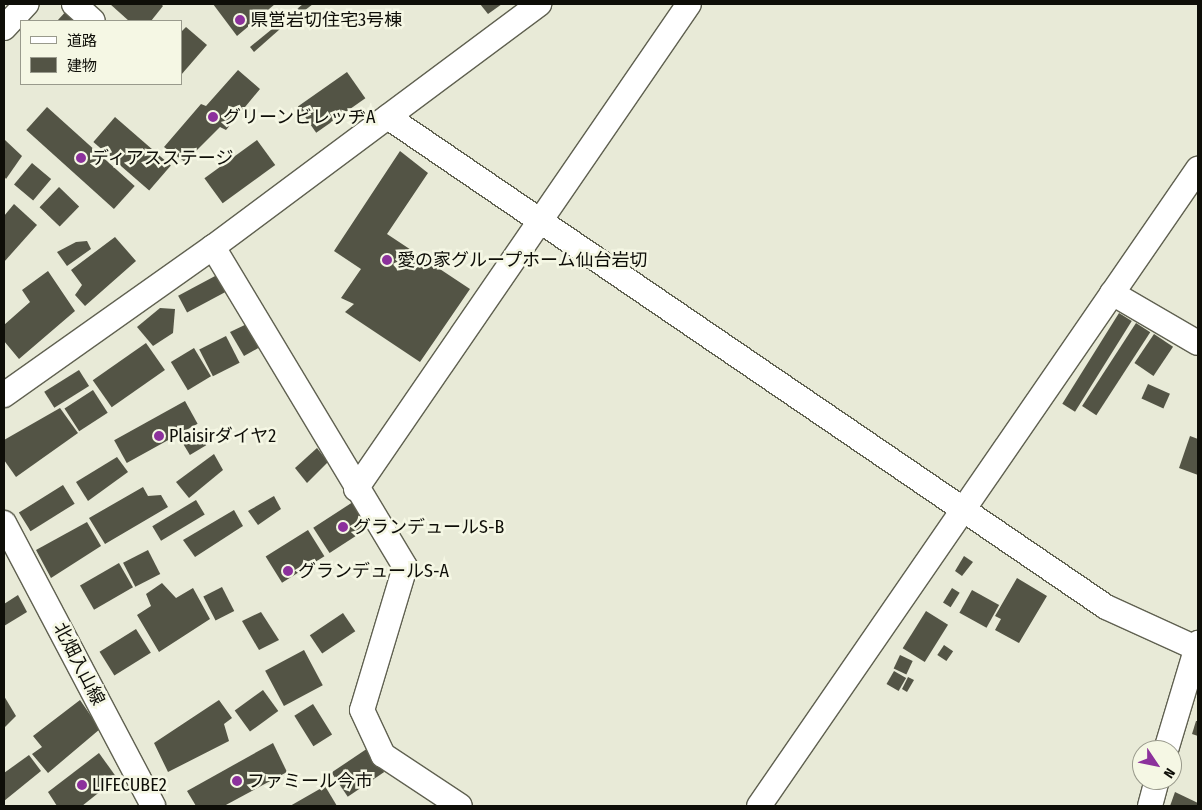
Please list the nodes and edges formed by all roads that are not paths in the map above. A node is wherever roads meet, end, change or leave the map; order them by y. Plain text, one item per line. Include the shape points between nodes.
1 (26, 4) edge
2 (74, 4) edge
3 (539, 4) edge
4 (689, 4) edge
5 (92, 20) edge
6 (4, 28) edge
7 (388, 117) junction
8 (1198, 169) edge
9 (540, 222) junction
10 (213, 247) junction
11 (1112, 293) junction
12 (1198, 344) edge
13 (4, 395) edge
14 (356, 489) junction
15 (962, 511) junction
16 (4, 523) edge
17 (1197, 646) edge
18 (1169, 740) edge
19 (1154, 790) edge
20 (153, 806) edge
21 (460, 806) edge
22 (759, 806) edge
23 (1150, 806) edge

1 - 6 street
2 - 5 street
3 - 7 street
4 - 9 street
7 - 9 street
7 - 10 street
8 - 11 street
9 - 14 street
9 - 15 street
10 - 13 street
10 - 14 street
11 - 12 street
11 - 15 street
14 - 21 street via 405,567 362,710 384,755
15 - 17 street via 1106,607
15 - 22 street
16 - 20 street, 北畑入山線
17 - 18 street
19 - 23 street

